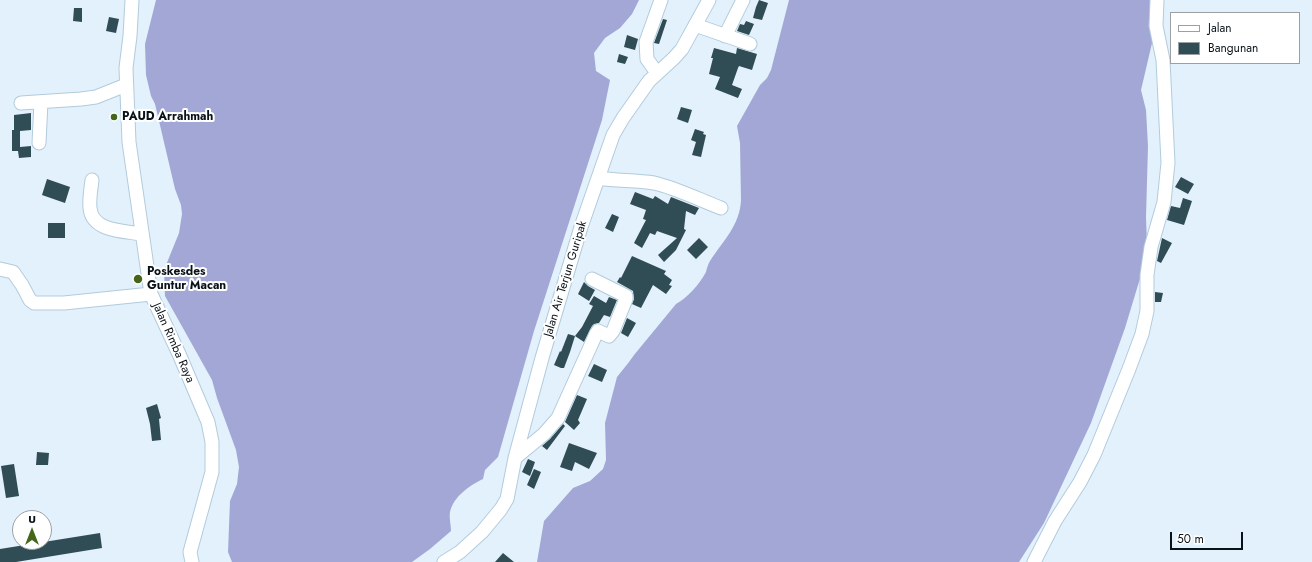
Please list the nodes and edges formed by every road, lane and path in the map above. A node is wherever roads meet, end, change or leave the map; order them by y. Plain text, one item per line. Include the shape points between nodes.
1 (132, 0) edge
2 (662, 0) edge
3 (709, 0) edge
4 (743, 0) edge
5 (1157, 0) edge
6 (695, 25) junction
7 (725, 36) junction
8 (750, 44) dead end
9 (657, 73) junction
10 (126, 85) junction
11 (41, 102) junction
12 (21, 103) dead end
13 (39, 143) dead end
14 (598, 178) junction
15 (92, 180) dead end
16 (722, 208) dead end
17 (142, 234) junction
18 (0, 269) edge
19 (592, 279) dead end
20 (151, 294) junction
21 (515, 458) junction
22 (192, 562) edge
23 (444, 562) edge
24 (1034, 562) edge

1 - 10 street, Jalan Rimba Raya
2 - 9 street via 646,42 647,59
3 - 6 street, Jalan Air Terjun Guripak
4 - 7 street
5 - 24 street via 1156,26 1163,60 1168,164 1164,202 1151,247 1147,310 1142,334 1094,455
6 - 7 street
6 - 9 street, Jalan Air Terjun Guripak via 682,49
7 - 8 street
9 - 14 street, Jalan Air Terjun Guripak via 622,118 613,135
10 - 11 street via 96,97
10 - 17 street, Jalan Rimba Raya via 129,142
11 - 12 street
11 - 13 street
14 - 16 street via 657,184
14 - 21 street, Jalan Air Terjun Guripak via 542,358
15 - 17 street via 90,208 91,215 96,221 105,227
17 - 20 street, Jalan Rimba Raya
18 - 20 street via 13,272 34,303 64,303
19 - 21 street via 626,296 613,332 609,336 598,332 558,418 544,434
20 - 22 street, Jalan Rimba Raya via 208,422 212,442 212,472 190,552
21 - 23 street, Jalan Air Terjun Guripak via 507,499 501,509 470,544

